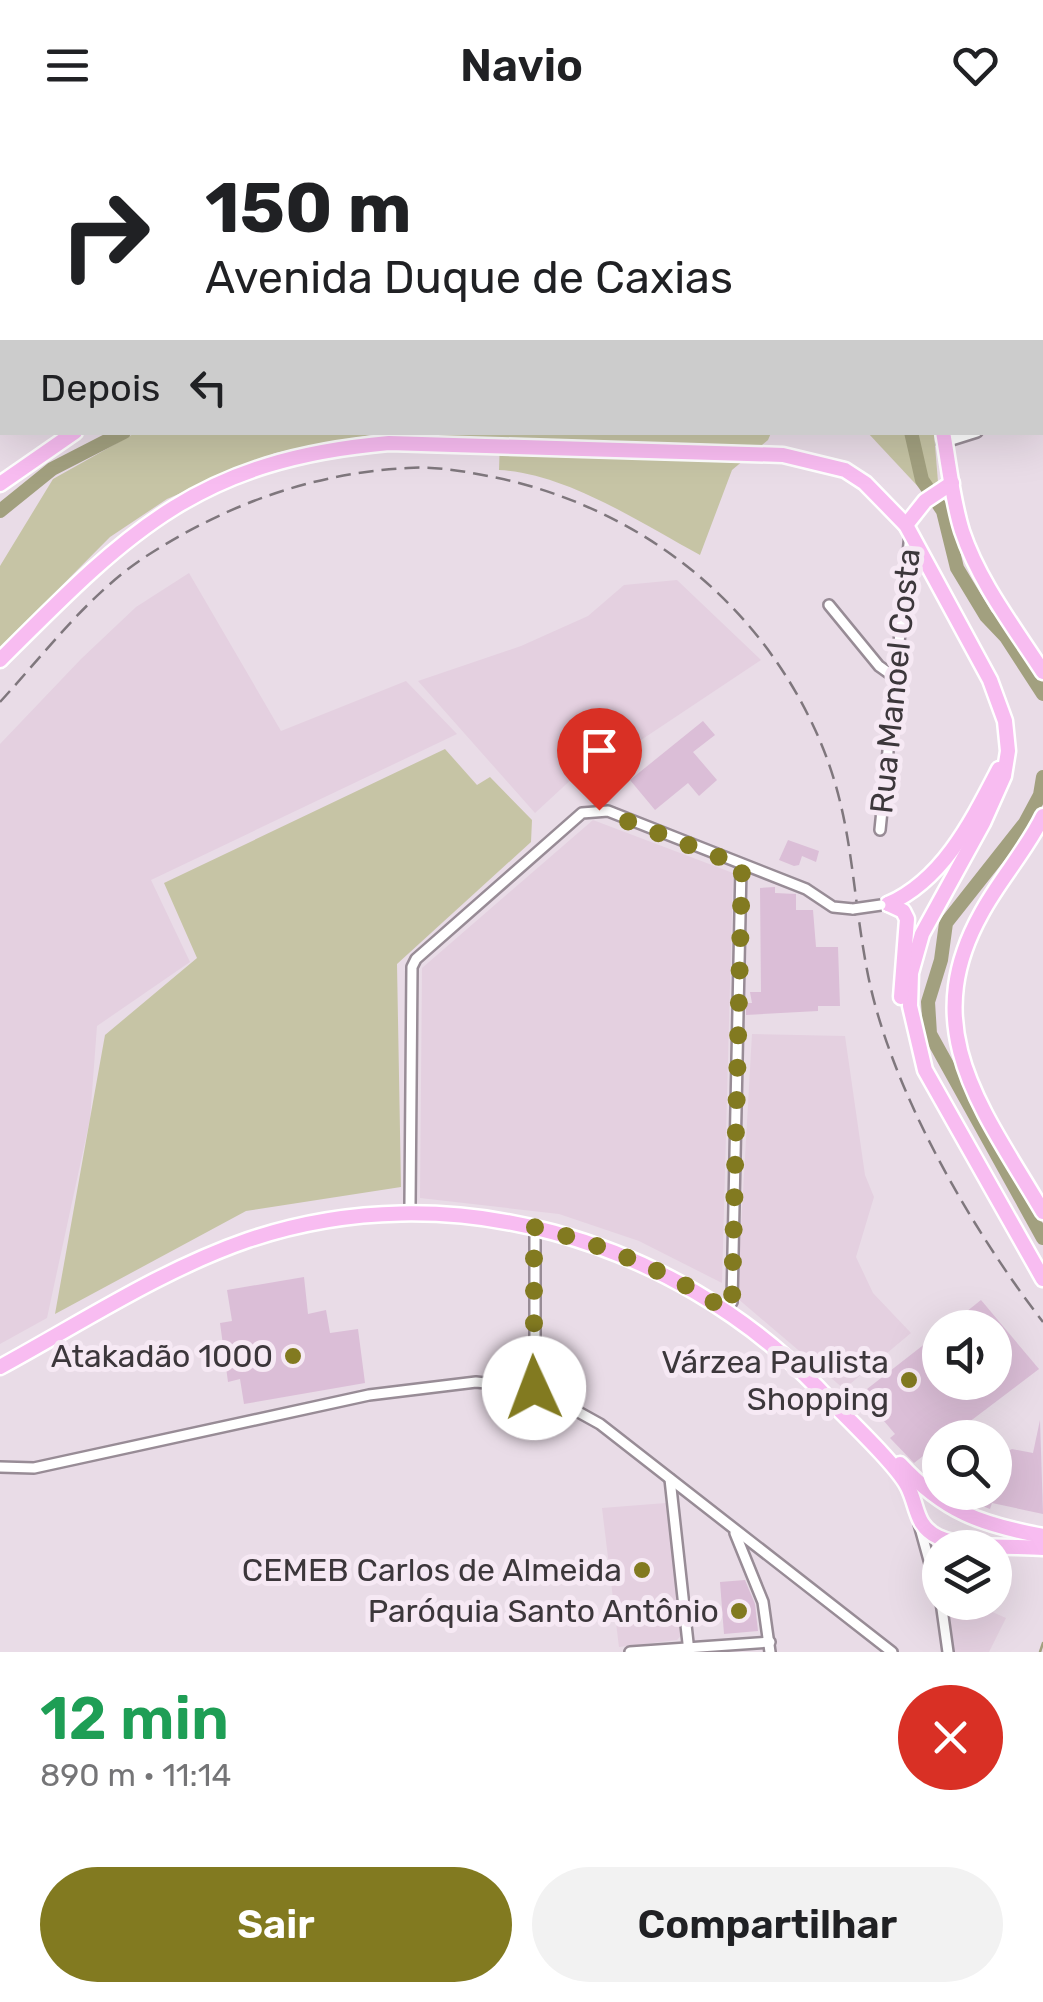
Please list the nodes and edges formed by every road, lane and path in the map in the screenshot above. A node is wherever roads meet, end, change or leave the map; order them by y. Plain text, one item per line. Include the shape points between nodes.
1 (71, 435) edge
2 (941, 438) edge
3 (0, 484) edge
4 (946, 485) junction
5 (908, 528) junction
6 (829, 605) dead end
7 (0, 660) edge
8 (1043, 672) edge
9 (894, 676) junction
10 (1008, 751) junction
11 (1043, 816) edge
12 (880, 830) dead end
13 (742, 866) junction
14 (884, 904) junction
15 (918, 1054) junction
16 (410, 1205) junction
17 (1043, 1212) edge
18 (534, 1227) junction
19 (1043, 1278) edge
20 (729, 1306) junction
21 (0, 1358) edge
22 (0, 1368) edge
23 (534, 1388) junction
24 (0, 1467) edge
25 (670, 1479) junction
26 (922, 1485) edge
27 (922, 1500) edge
28 (955, 1510) edge
29 (958, 1512) junction
30 (917, 1515) junction
31 (734, 1530) junction
32 (930, 1530) edge
33 (951, 1530) edge
34 (922, 1533) edge
35 (1043, 1536) edge
36 (1012, 1548) edge
37 (1043, 1548) edge
38 (943, 1620) edge
39 (770, 1647) edge
40 (689, 1649) edge
41 (630, 1652) edge
42 (892, 1652) edge
43 (948, 1652) edge

1 - 3 main road
2 - 4 main road
4 - 5 main road via 918,508
4 - 8 main road via 976,565
5 - 7 main road via 865,483 802,457 389,443 336,448 279,460 179,502 112,550
5 - 9 street, Rua Manoel Costa
5 - 10 main road via 996,694
6 - 9 street
9 - 12 street, Rua Manoel Costa
10 - 14 main road via 976,815 934,873 918,889
10 - 15 main road via 994,802 915,953 909,991
11 - 17 main road via 965,946 952,1014 974,1089
13 - 14 street, bridge via 838,909
13 - 16 street via 608,811 587,810 416,959 409,994
13 - 20 street
14 - 15 main road via 907,919 901,991
15 - 19 main road
16 - 20 main road via 500,1212 589,1233 638,1251
16 - 21 main road via 327,1212 246,1232 150,1274
18 - 20 main road via 620,1253
18 - 22 main road via 410,1214 286,1229 192,1263
18 - 23 street
20 - 26 main road via 779,1339
20 - 30 main road via 903,1480
23 - 24 street via 476,1382 369,1394 34,1468
23 - 25 street via 600,1424
25 - 31 street
25 - 40 street
27 - 30 main road
28 - 29 main road
29 - 33 main road
29 - 35 main road
30 - 32 main road
30 - 34 street
31 - 39 street via 758,1588
31 - 42 street
36 - 37 main road
38 - 43 street
39 - 40 street
40 - 41 street

